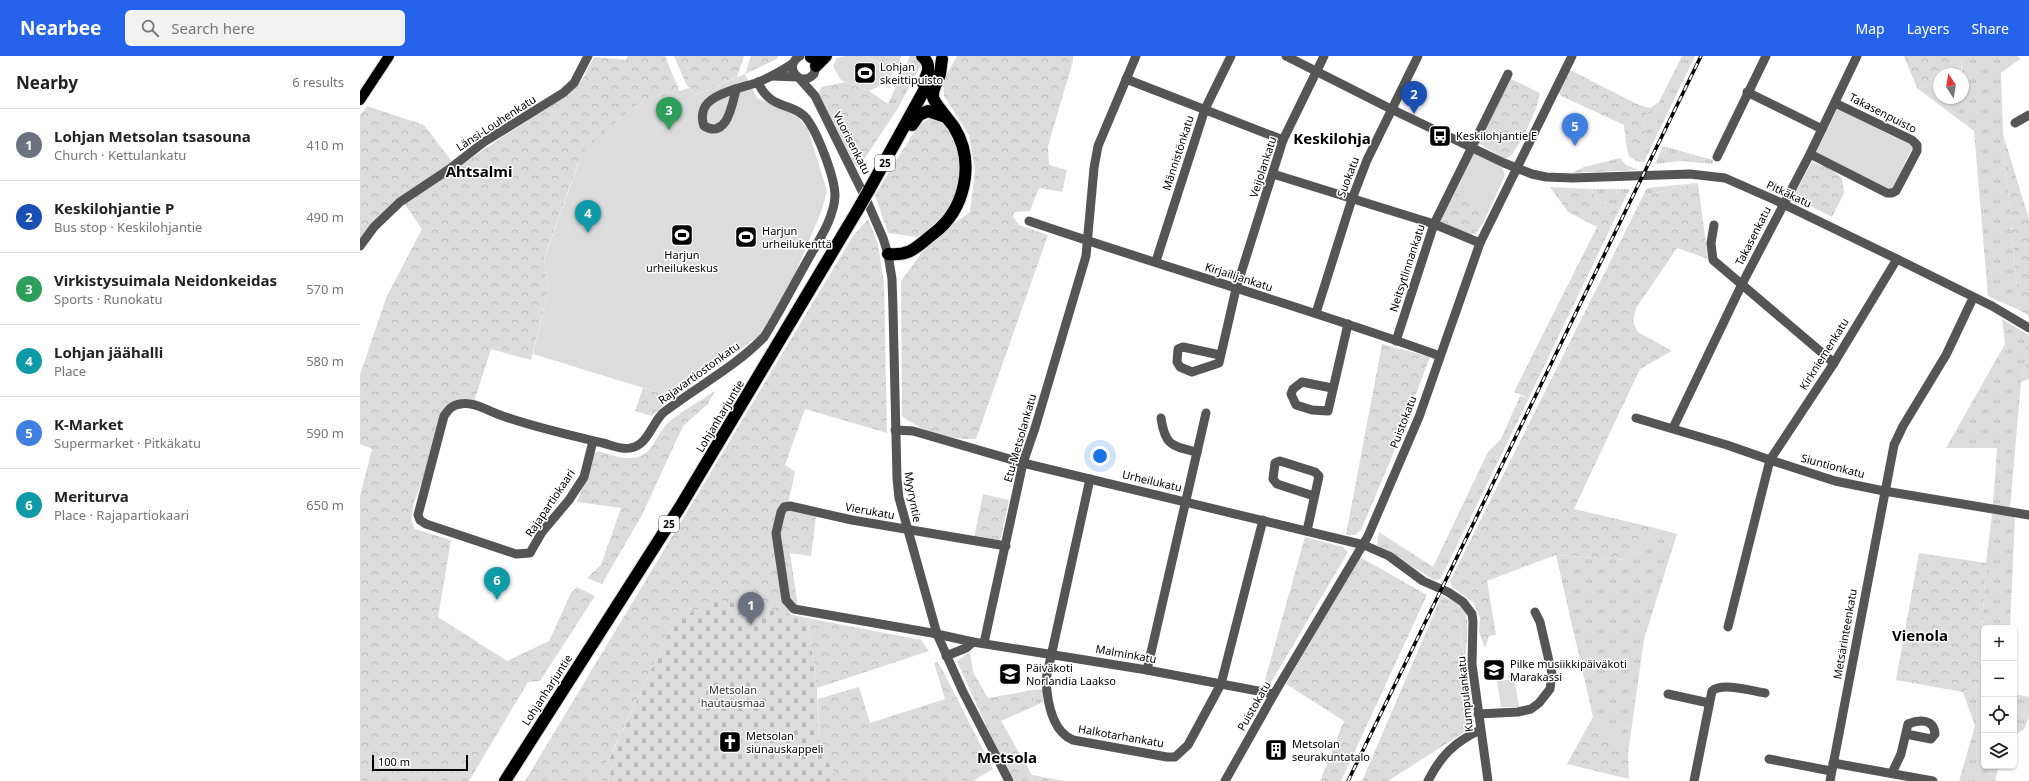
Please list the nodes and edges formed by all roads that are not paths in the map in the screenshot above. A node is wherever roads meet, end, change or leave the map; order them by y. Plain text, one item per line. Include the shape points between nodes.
1 (389, 56) edge
2 (826, 56) edge
3 (922, 56) edge
4 (1136, 56) edge
5 (1231, 56) edge
6 (1286, 56) edge
7 (1324, 56) edge
8 (1418, 56) edge
9 (1572, 56) edge
10 (1766, 56) edge
11 (1857, 56) edge
12 (943, 57) edge
13 (587, 59) edge
14 (805, 61) edge
15 (1316, 71) junction
16 (1508, 74) dead end
17 (772, 76) junction
18 (798, 78) junction
19 (1126, 79) junction
20 (758, 82) junction
21 (364, 87) edge
22 (736, 90) junction
23 (1747, 92) junction
24 (815, 96) junction
25 (360, 100) edge
26 (919, 101) junction
27 (1835, 102) junction
28 (1205, 109) junction
29 (1391, 109) junction
30 (2029, 116) edge
31 (946, 118) junction
32 (2015, 123) dead end
33 (1822, 129) junction
34 (900, 135) junction
35 (1283, 140) junction
36 (1472, 147) junction
37 (1810, 154) junction
38 (1718, 157) dead end
39 (1517, 169) junction
40 (1273, 174) junction
41 (868, 196) junction
42 (1352, 199) junction
43 (1783, 204) junction
44 (1029, 222) dead end
45 (1434, 224) junction
46 (1714, 225) dead end
47 (1089, 242) junction
48 (1480, 243) junction
49 (360, 246) edge
50 (888, 254) junction
51 (1897, 259) junction
52 (1156, 261) junction
53 (1742, 284) junction
54 (1236, 289) junction
55 (1973, 298) junction
56 (1316, 313) junction
57 (1348, 324) junction
58 (2029, 328) edge
59 (1396, 341) junction
60 (1220, 355) dead end
61 (1440, 356) junction
62 (1834, 363) junction
63 (1332, 388) junction
64 (895, 413) junction
65 (1206, 413) dead end
66 (1161, 418) dead end
67 (1636, 418) dead end
68 (1673, 428) junction
69 (895, 430) junction
70 (912, 431) junction
71 (594, 441) junction
72 (1197, 452) junction
73 (1770, 460) junction
74 (1023, 463) junction
75 (1090, 479) junction
76 (1884, 491) junction
77 (1314, 496) junction
78 (1185, 501) junction
79 (781, 512) joint
80 (2029, 514) edge
81 (418, 515) joint
82 (1263, 520) junction
83 (907, 529) junction
84 (1307, 531) junction
85 (1364, 545) junction
86 (1006, 546) junction
87 (1535, 612) dead end
88 (1728, 627) dead end
89 (937, 634) junction
90 (974, 642) junction
91 (984, 643) junction
92 (1051, 654) junction
93 (946, 656) junction
94 (1147, 670) junction
95 (1221, 684) junction
96 (1765, 693) dead end
97 (1274, 694) junction
98 (1668, 694) dead end
99 (1709, 703) junction
100 (1478, 714) junction
101 (1480, 730) junction
102 (1906, 734) dead end
103 (1769, 759) dead end
104 (1832, 767) junction
105 (1892, 773) junction
106 (505, 781) edge
107 (1009, 781) edge
108 (1225, 781) edge
109 (1428, 781) edge
110 (1488, 781) edge
111 (1694, 781) edge
112 (1830, 781) edge
113 (1933, 781) edge

1 - 21 main road
2 - 14 highway
3 - 26 highway via 928,64 928,72
4 - 19 street, Etu-Metsolankatu
5 - 28 street, Männistönkatu
6 - 15 street, Pitkäkatu
7 - 15 street, Veijolankatu
8 - 29 street, Suokatu
9 - 39 street, Puistokatu
10 - 23 street
11 - 27 street, Takasenkatu
12 - 26 highway, Lohjanharjuntie / 25
12 - 31 highway via 933,98
13 - 49 street, Länsi-Louhenkatu via 574,83 563,93 484,142 400,202 374,227
14 - 17 street
14 - 18 street, Vuorisenkatu via 793,71
14 - 18 street via 806,79
14 - 24 street, Vuorisenkatu
15 - 29 street, Pitkäkatu
15 - 35 street, Veijolankatu
16 - 36 street, Neitsytlinnankatu
17 - 18 street
17 - 20 street
18 - 24 street, Vuorisenkatu
19 - 28 street
19 - 47 street, Etu-Metsolankatu via 1098,146
20 - 22 street
20 - 71 street, Rajavartiostonkatu via 762,92 769,99 797,112 809,121 833,185 835,197 828,223 764,337 751,350 663,413 638,446 629,449
21 - 25 main road
22 - 22 street via 710,100 701,118 704,126 709,129 724,126
23 - 33 street
23 - 38 street
24 - 41 street, Vuorisenkatu
26 - 34 highway, Lohjanharjuntie / 25
27 - 33 street, Takasenkatu
27 - 37 street, Takasenpuisto via 1912,140 1917,145 1917,151 1896,191 1892,193 1887,193
28 - 35 street
28 - 52 street, Männistönkatu
29 - 36 street, Pitkäkatu
29 - 42 street, Suokatu
30 - 32 street
31 - 34 highway via 928,111 919,115
31 - 50 highway via 956,132 962,150 965,166 964,189 954,212 936,232 924,241 899,247
33 - 37 street, Takasenkatu
34 - 41 highway, Lohjanharjuntie / 25
35 - 40 street, Veijolankatu
36 - 39 street, Pitkäkatu
36 - 45 street, Neitsytlinnankatu
37 - 43 street, Takasenkatu
39 - 43 street, Pitkäkatu via 1552,178 1690,174 1725,178
39 - 48 street, Puistokatu
40 - 42 street
40 - 54 street, Veijolankatu
41 - 50 street, Myyryntie
41 - 106 highway, Lohjanharjuntie / 25, bridge via 664,532
42 - 45 street
42 - 56 street, Suokatu
43 - 51 street, Pitkäkatu
43 - 53 street, Takasenkatu
44 - 47 street, Kirjailijankatu
45 - 48 street
45 - 59 street, Neitsytlinnankatu
46 - 53 street via 1712,260
47 - 52 street, Kirjailijankatu
47 - 74 street, Etu-Metsolankatu via 1036,428
48 - 61 street, Puistokatu
50 - 64 street, Myyryntie via 893,294
51 - 55 street, Pitkäkatu
51 - 62 street, Kirkniemenkatu
52 - 54 street, Kirjailijankatu
53 - 62 street
53 - 68 street, Takasenkatu
54 - 56 street, Kirjailijankatu
54 - 60 street, Veijolankatu
55 - 58 street, Pitkäkatu
55 - 76 street, Metsärinteenkatu via 1946,356 1898,435
56 - 57 street, Kirjailijankatu
57 - 59 street, Kirjailijankatu
57 - 63 street
59 - 61 street, Kirjailijankatu
61 - 85 street, Puistokatu via 1405,452
62 - 73 street, Kirkniemenkatu
63 - 63 street via 1328,411 1296,405 1291,394 1302,382
64 - 69 street, Myyryntie
64 - 70 street, Urheilukatu
65 - 72 street
66 - 72 street via 1169,443
67 - 68 street, Siuntionkatu
68 - 73 street, Siuntionkatu
69 - 70 street, Urheilukatu
69 - 83 street, Myyryntie via 896,479
70 - 74 street, Urheilukatu
71 - 81 street, Rajapartiokaari via 584,477 569,500 542,532 530,553 516,554 426,524
71 - 81 street, Rajavartiostonkatu via 502,416 474,405 461,403 453,406 444,416
72 - 78 street
73 - 76 street, Siuntionkatu via 1835,481
73 - 88 street, Kirkniemenkatu
74 - 75 street, Urheilukatu
74 - 86 street, Etu-Metsolankatu
75 - 78 street, Urheilukatu
75 - 92 street
76 - 80 street, Siuntionkatu
76 - 104 street, Metsärinteenkatu
77 - 77 street via 1319,476 1315,472 1280,461 1275,463 1273,479 1277,484
77 - 84 street
78 - 82 street, Urheilukatu
78 - 94 street
79 - 83 street, Vierukatu via 784,507 790,506
79 - 89 street, Malminkatu via 776,533 786,600 794,609
82 - 84 street, Urheilukatu
82 - 95 street
83 - 86 street, Vierukatu
83 - 89 street, Myyryntie
84 - 85 street, Urheilukatu
85 - 97 street, Puistokatu
85 - 100 street, Kumpulankatu via 1389,556 1423,581 1448,592 1468,606 1473,622 1472,661
86 - 91 street, Etu-Metsolankatu
87 - 100 street via 1540,622 1552,674 1550,689 1539,703 1531,708 1518,712
89 - 90 street, Malminkatu
89 - 93 street, Myyryntie
90 - 91 street, Malminkatu
90 - 93 street
91 - 92 street, Malminkatu
92 - 94 street, Malminkatu
92 - 95 street, Halkotarhankatu via 1046,679 1048,704 1066,738 1073,740 1175,757 1188,745
93 - 107 street, Myyryntie
94 - 95 street, Malminkatu
95 - 97 street, Malminkatu
96 - 99 street via 1716,687 1712,691
97 - 108 street, Puistokatu
98 - 99 street
99 - 111 street
100 - 101 street, Kumpulankatu
101 - 109 street via 1453,745
101 - 110 street, Kumpulankatu
102 - 105 street via 1901,754
103 - 104 street
104 - 105 street
104 - 112 street, Metsärinteenkatu
105 - 113 street

